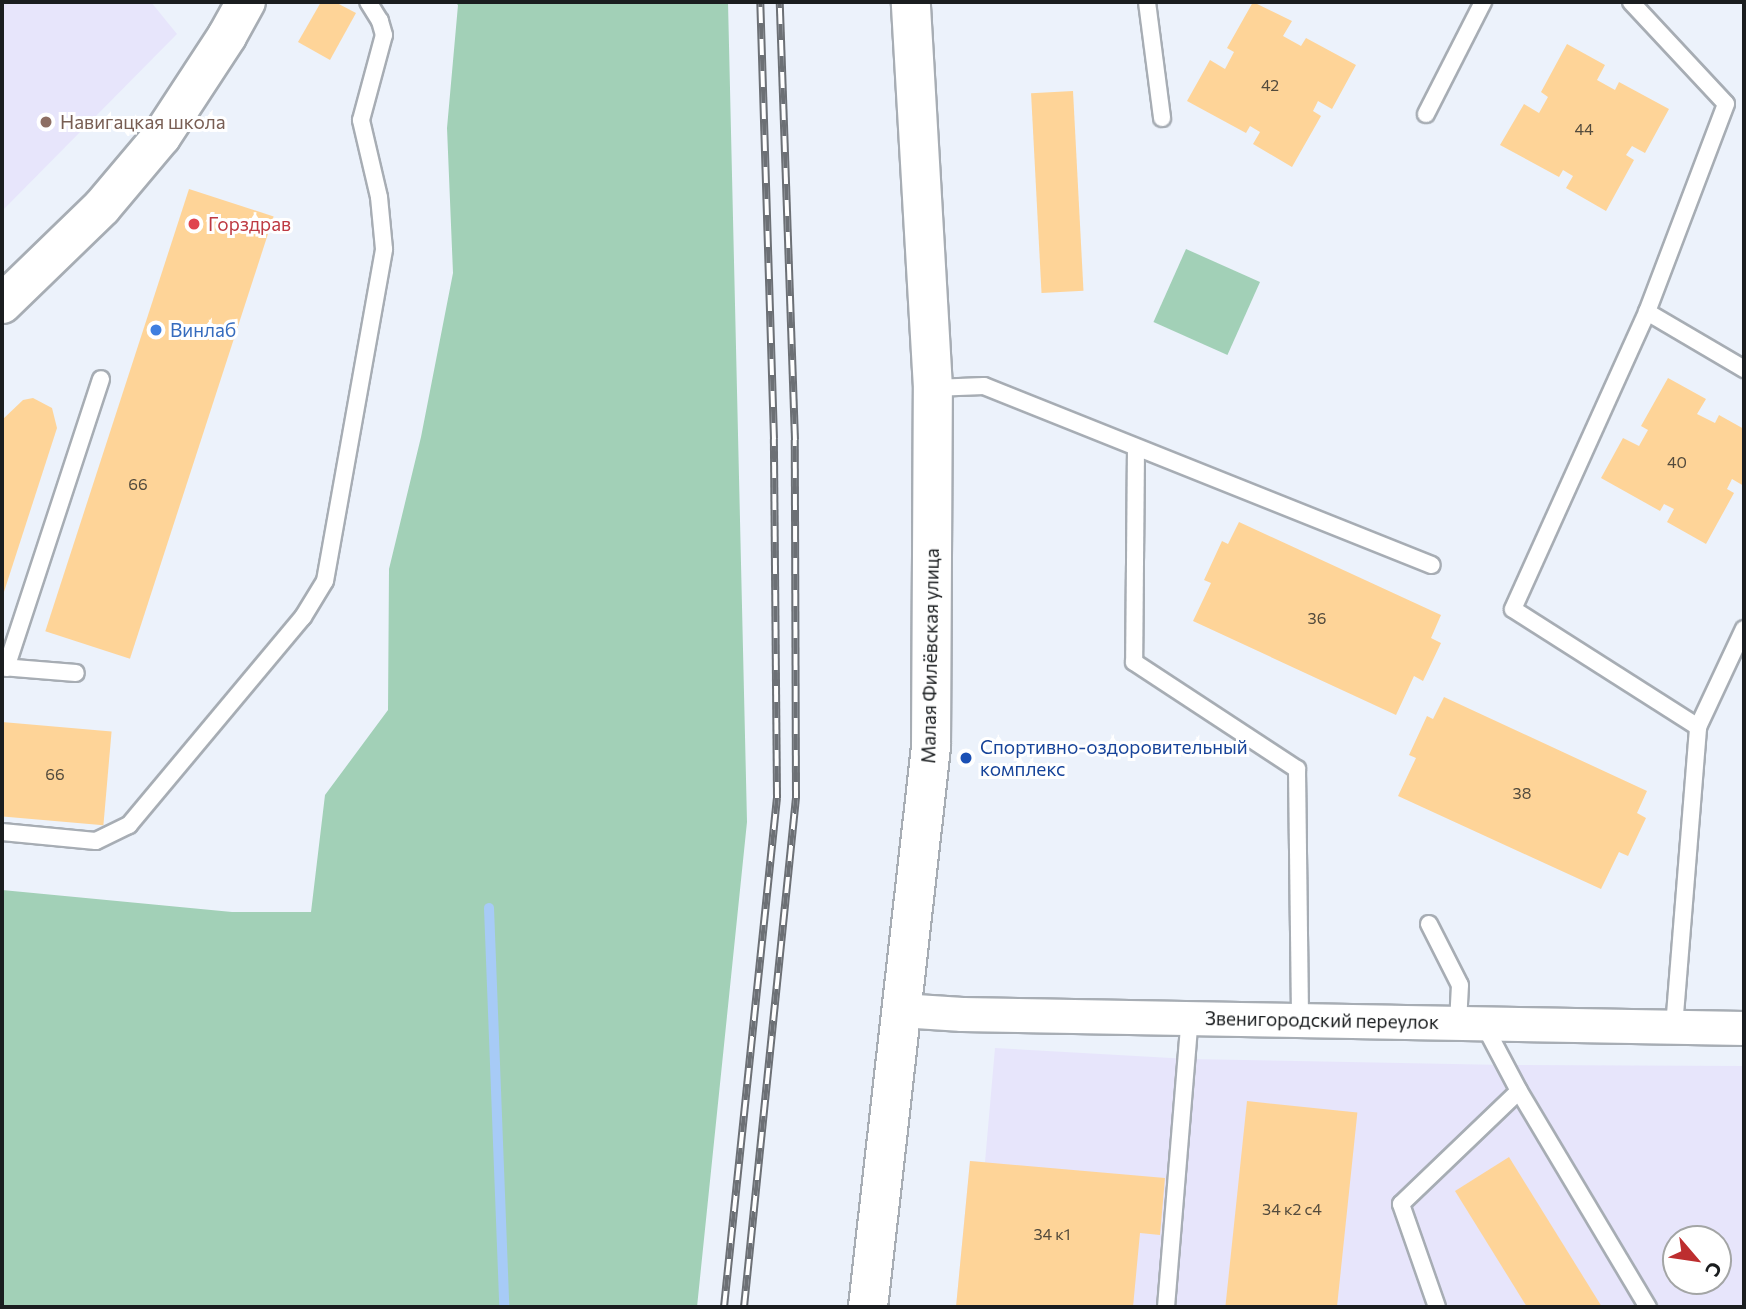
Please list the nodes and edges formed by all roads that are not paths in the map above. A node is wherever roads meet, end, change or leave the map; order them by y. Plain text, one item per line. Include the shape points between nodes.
1 (246, 2) edge
2 (368, 2) edge
3 (911, 2) edge
4 (1147, 2) edge
5 (1483, 2) edge
6 (1631, 2) edge
7 (1426, 114) dead end
8 (1162, 118) dead end
9 (2, 304) edge
10 (1647, 313) junction
11 (1744, 369) edge
12 (102, 379) dead end
13 (933, 388) junction
14 (1136, 448) junction
15 (1432, 565) dead end
16 (1744, 629) edge
17 (4, 667) edge
18 (76, 673) dead end
19 (1698, 727) junction
20 (2, 832) edge
21 (1429, 924) dead end
22 (900, 1010) junction
23 (1190, 1018) junction
24 (1300, 1020) junction
25 (1471, 1023) junction
26 (1674, 1027) junction
27 (1744, 1028) edge
28 (1519, 1091) junction
29 (868, 1307) edge
30 (1166, 1307) edge
31 (1437, 1307) edge
32 (1648, 1307) edge

1 - 9 street via 161,137 102,207
2 - 20 lane via 384,35 361,120 379,197 384,249 325,580 303,617 129,825 96,841
3 - 13 street, Малая Филёвская улица
4 - 8 lane
5 - 7 lane
6 - 10 lane via 1726,104
10 - 11 lane
10 - 19 lane via 1513,608
12 - 17 lane
13 - 14 lane via 984,386
13 - 22 street, Малая Филёвская улица via 931,747
14 - 15 lane
14 - 24 lane via 1134,662 1297,769
16 - 19 lane
17 - 18 lane
19 - 26 lane
21 - 25 lane via 1460,985
22 - 23 street, Звенигородский переулок
22 - 29 street, Малая Филёвская улица
23 - 24 street, Звенигородский переулок
23 - 30 lane
24 - 25 street, Звенигородский переулок
25 - 26 street, Звенигородский переулок
25 - 28 lane
26 - 27 street, Звенигородский переулок
28 - 31 lane via 1401,1204
28 - 32 lane

